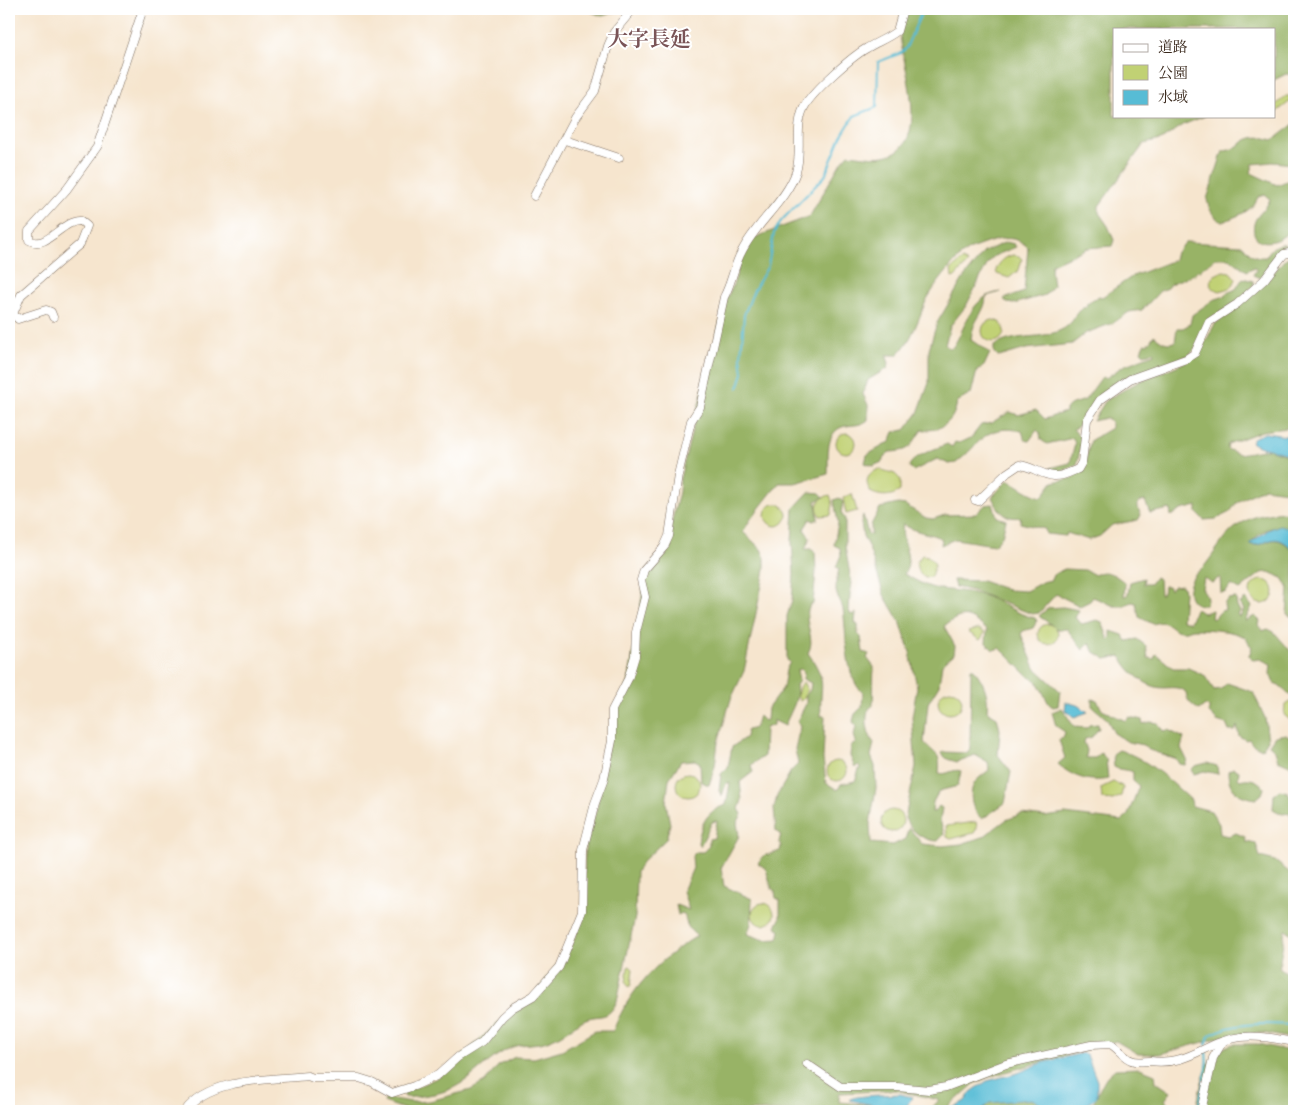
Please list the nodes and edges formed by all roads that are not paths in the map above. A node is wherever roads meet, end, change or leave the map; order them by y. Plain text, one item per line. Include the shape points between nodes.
1 (143, 9) edge
2 (633, 9) edge
3 (903, 9) edge
4 (565, 140) junction
5 (619, 158) dead end
6 (534, 196) dead end
7 (1294, 252) edge
8 (53, 317) dead end
9 (975, 500) dead end
10 (1294, 1042) edge
11 (1222, 1043) junction
12 (807, 1064) dead end
13 (186, 1111) edge
14 (1201, 1111) edge

1 - 8 street via 98,147 67,189 29,231 29,240 38,242 72,222 81,221 87,226 80,244 21,295 13,314 18,320 46,310
2 - 4 street via 614,32 595,92 582,108
3 - 13 street via 897,31 852,60 820,86 806,105 800,123 795,173 742,251 720,308 700,407 691,421 678,475 669,536 644,570 641,580 645,597 636,632 635,656 628,679 612,710 612,741 583,850 582,911 549,981 533,996 512,1008 482,1042 438,1075 400,1092 392,1093 359,1078 308,1076 220,1087 200,1096
4 - 5 street
4 - 6 street
7 - 9 street via 1279,258 1264,280 1237,304 1209,322 1195,353 1130,379 1100,400 1087,420 1082,462 1078,469 1056,477 1019,465 978,501
10 - 11 street via 1249,1037
11 - 12 street via 1179,1061 1165,1063 1136,1062 1110,1044 1091,1045 1006,1064 946,1087 929,1090 841,1088
11 - 14 street via 1213,1058

